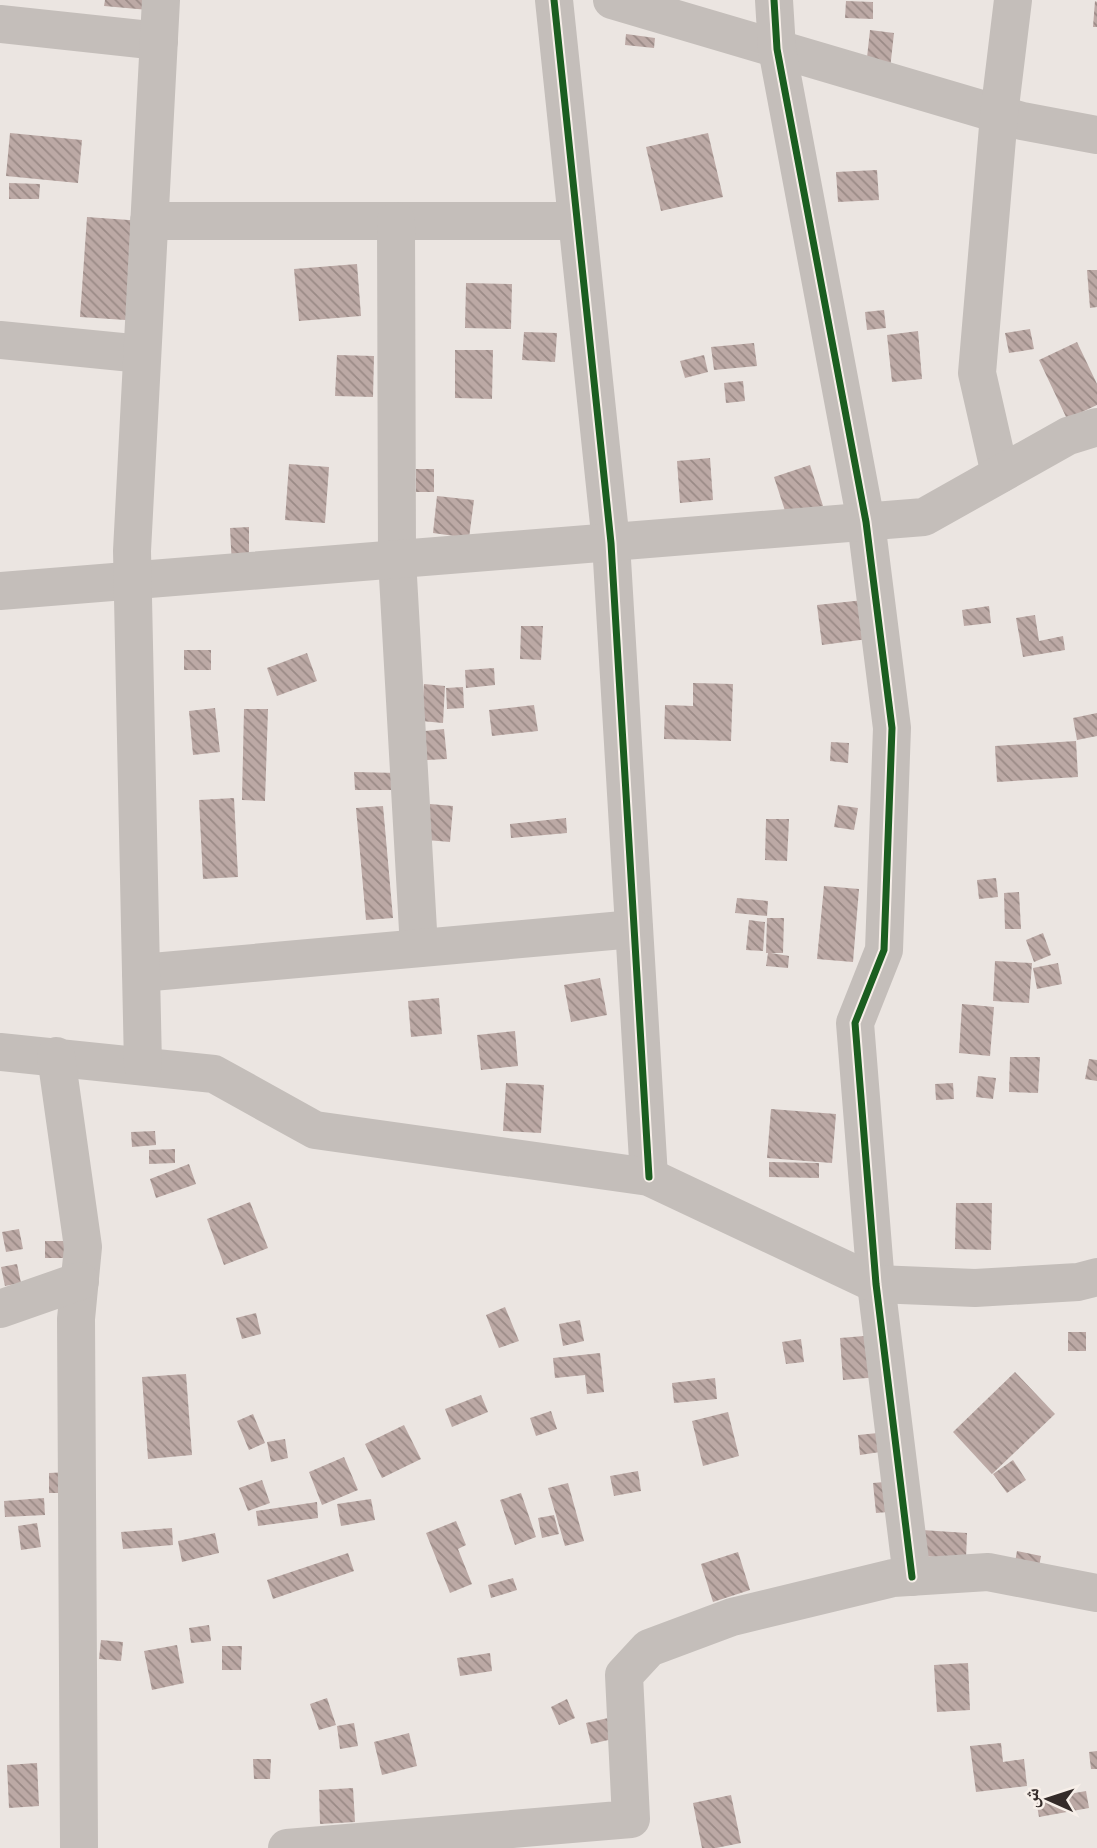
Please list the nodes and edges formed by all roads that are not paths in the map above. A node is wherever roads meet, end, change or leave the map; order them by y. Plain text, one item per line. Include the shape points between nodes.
1 (162, 0) edge
2 (554, 0) edge
3 (612, 0) edge
4 (774, 0) edge
5 (1013, 0) edge
6 (0, 24) edge
7 (159, 41) junction
8 (777, 49) junction
9 (999, 115) junction
10 (1097, 135) edge
11 (149, 220) junction
12 (396, 221) junction
13 (577, 221) junction
14 (0, 340) edge
15 (142, 354) junction
16 (1097, 427) edge
17 (1000, 474) junction
18 (866, 522) junction
19 (611, 543) junction
20 (397, 559) junction
21 (132, 580) junction
22 (0, 591) edge
23 (634, 929) junction
24 (419, 948) junction
25 (141, 973) junction
26 (0, 1052) edge
27 (56, 1056) junction
28 (143, 1066) junction
29 (649, 1177) junction
30 (1097, 1277) edge
31 (80, 1281) junction
32 (876, 1284) junction
33 (0, 1309) edge
34 (912, 1577) junction
35 (1097, 1593) edge
36 (462, 1841) edge
37 (79, 1848) edge
38 (287, 1848) edge

1 - 7 street
2 - 13 street
3 - 8 street
4 - 8 street
5 - 9 street
6 - 7 street
7 - 11 street
8 - 9 street
8 - 18 street
9 - 10 street
9 - 17 street via 977,373
11 - 12 street
11 - 15 street
12 - 13 street
12 - 20 street
13 - 19 street
14 - 15 street
15 - 21 street
16 - 17 street via 1068,436
17 - 18 street via 924,517
18 - 19 street
18 - 32 street via 892,728 884,950 855,1023
19 - 20 street
19 - 23 street
20 - 21 street
20 - 24 street
21 - 22 street
21 - 25 street
23 - 24 street
23 - 29 street
24 - 25 street
25 - 28 street
26 - 27 street
27 - 28 street
27 - 31 street via 83,1247
28 - 29 street via 214,1074 315,1130
29 - 32 street
30 - 32 street via 975,1288
31 - 33 street
31 - 37 street via 76,1319
32 - 34 street
34 - 35 street via 988,1572
34 - 36 street via 732,1617 649,1648 624,1675 631,1819
36 - 38 street

